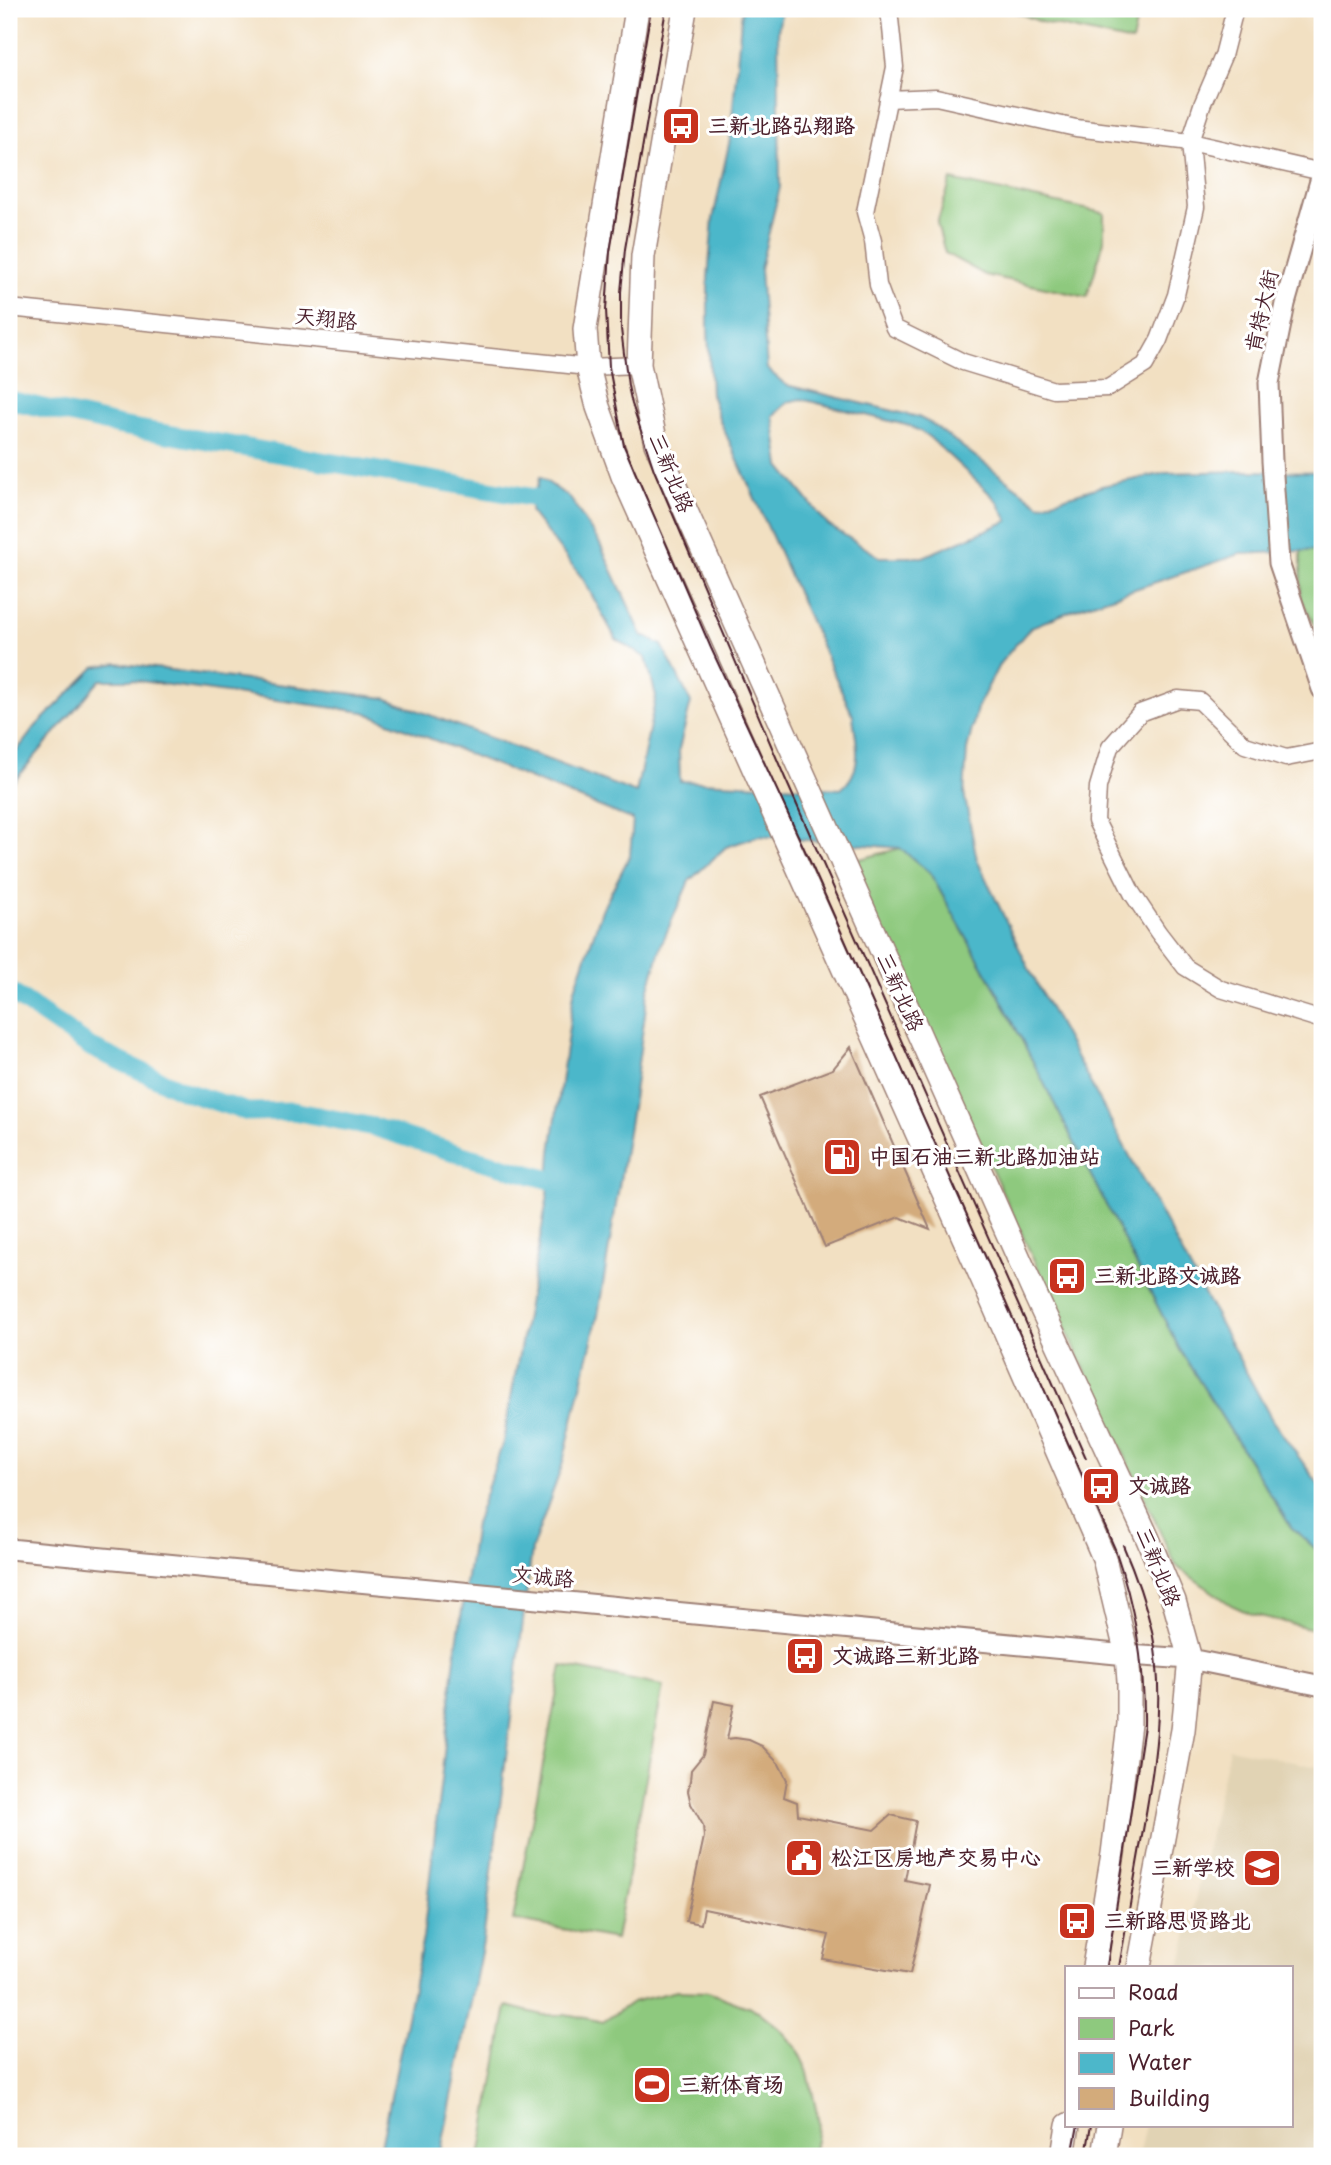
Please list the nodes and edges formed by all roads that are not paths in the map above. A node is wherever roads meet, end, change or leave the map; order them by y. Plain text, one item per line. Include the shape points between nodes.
1 (637, 9) edge
2 (685, 9) edge
3 (889, 9) edge
4 (1235, 9) edge
5 (888, 99) junction
6 (1190, 142) junction
7 (1322, 173) edge
8 (9, 308) edge
9 (639, 365) junction
10 (588, 368) junction
11 (1322, 689) edge
12 (1322, 749) edge
13 (1322, 1020) edge
14 (9, 1549) edge
15 (1127, 1655) junction
16 (1190, 1659) junction
17 (1322, 1686) edge
18 (1094, 1966) edge
19 (1139, 1966) edge
20 (1068, 2126) edge
21 (1109, 2126) edge
22 (1063, 2156) edge
23 (1104, 2156) edge

1 - 10 main road, 三新北路 via 586,329
2 - 9 main road, 三新北路 via 643,256
3 - 5 street via 895,67
4 - 6 street via 1223,56
5 - 6 street via 936,97 1076,128
5 - 6 street via 865,212 878,285 894,328 963,362 1054,390 1108,388 1145,365 1159,341 1176,295 1196,207
6 - 7 street
7 - 11 street, 肯特大街 via 1285,304 1269,383 1279,563
8 - 10 street, 天翔路
9 - 10 street, 天翔路
9 - 16 main road, 三新北路 via 656,444 1148,1539 1174,1601
10 - 15 main road, 三新北路 via 623,476 1104,1558
12 - 13 street via 1286,758 1245,745 1200,701 1178,699 1140,713 1110,747 1098,787 1096,821 1132,893 1185,967 1221,989
14 - 15 street, 文诚路
15 - 16 street, 文诚路
15 - 18 main road, 三新北路 via 1129,1724
16 - 17 street, 文诚路
16 - 19 main road, 三新北路 via 1183,1730
20 - 22 main road
21 - 23 main road

